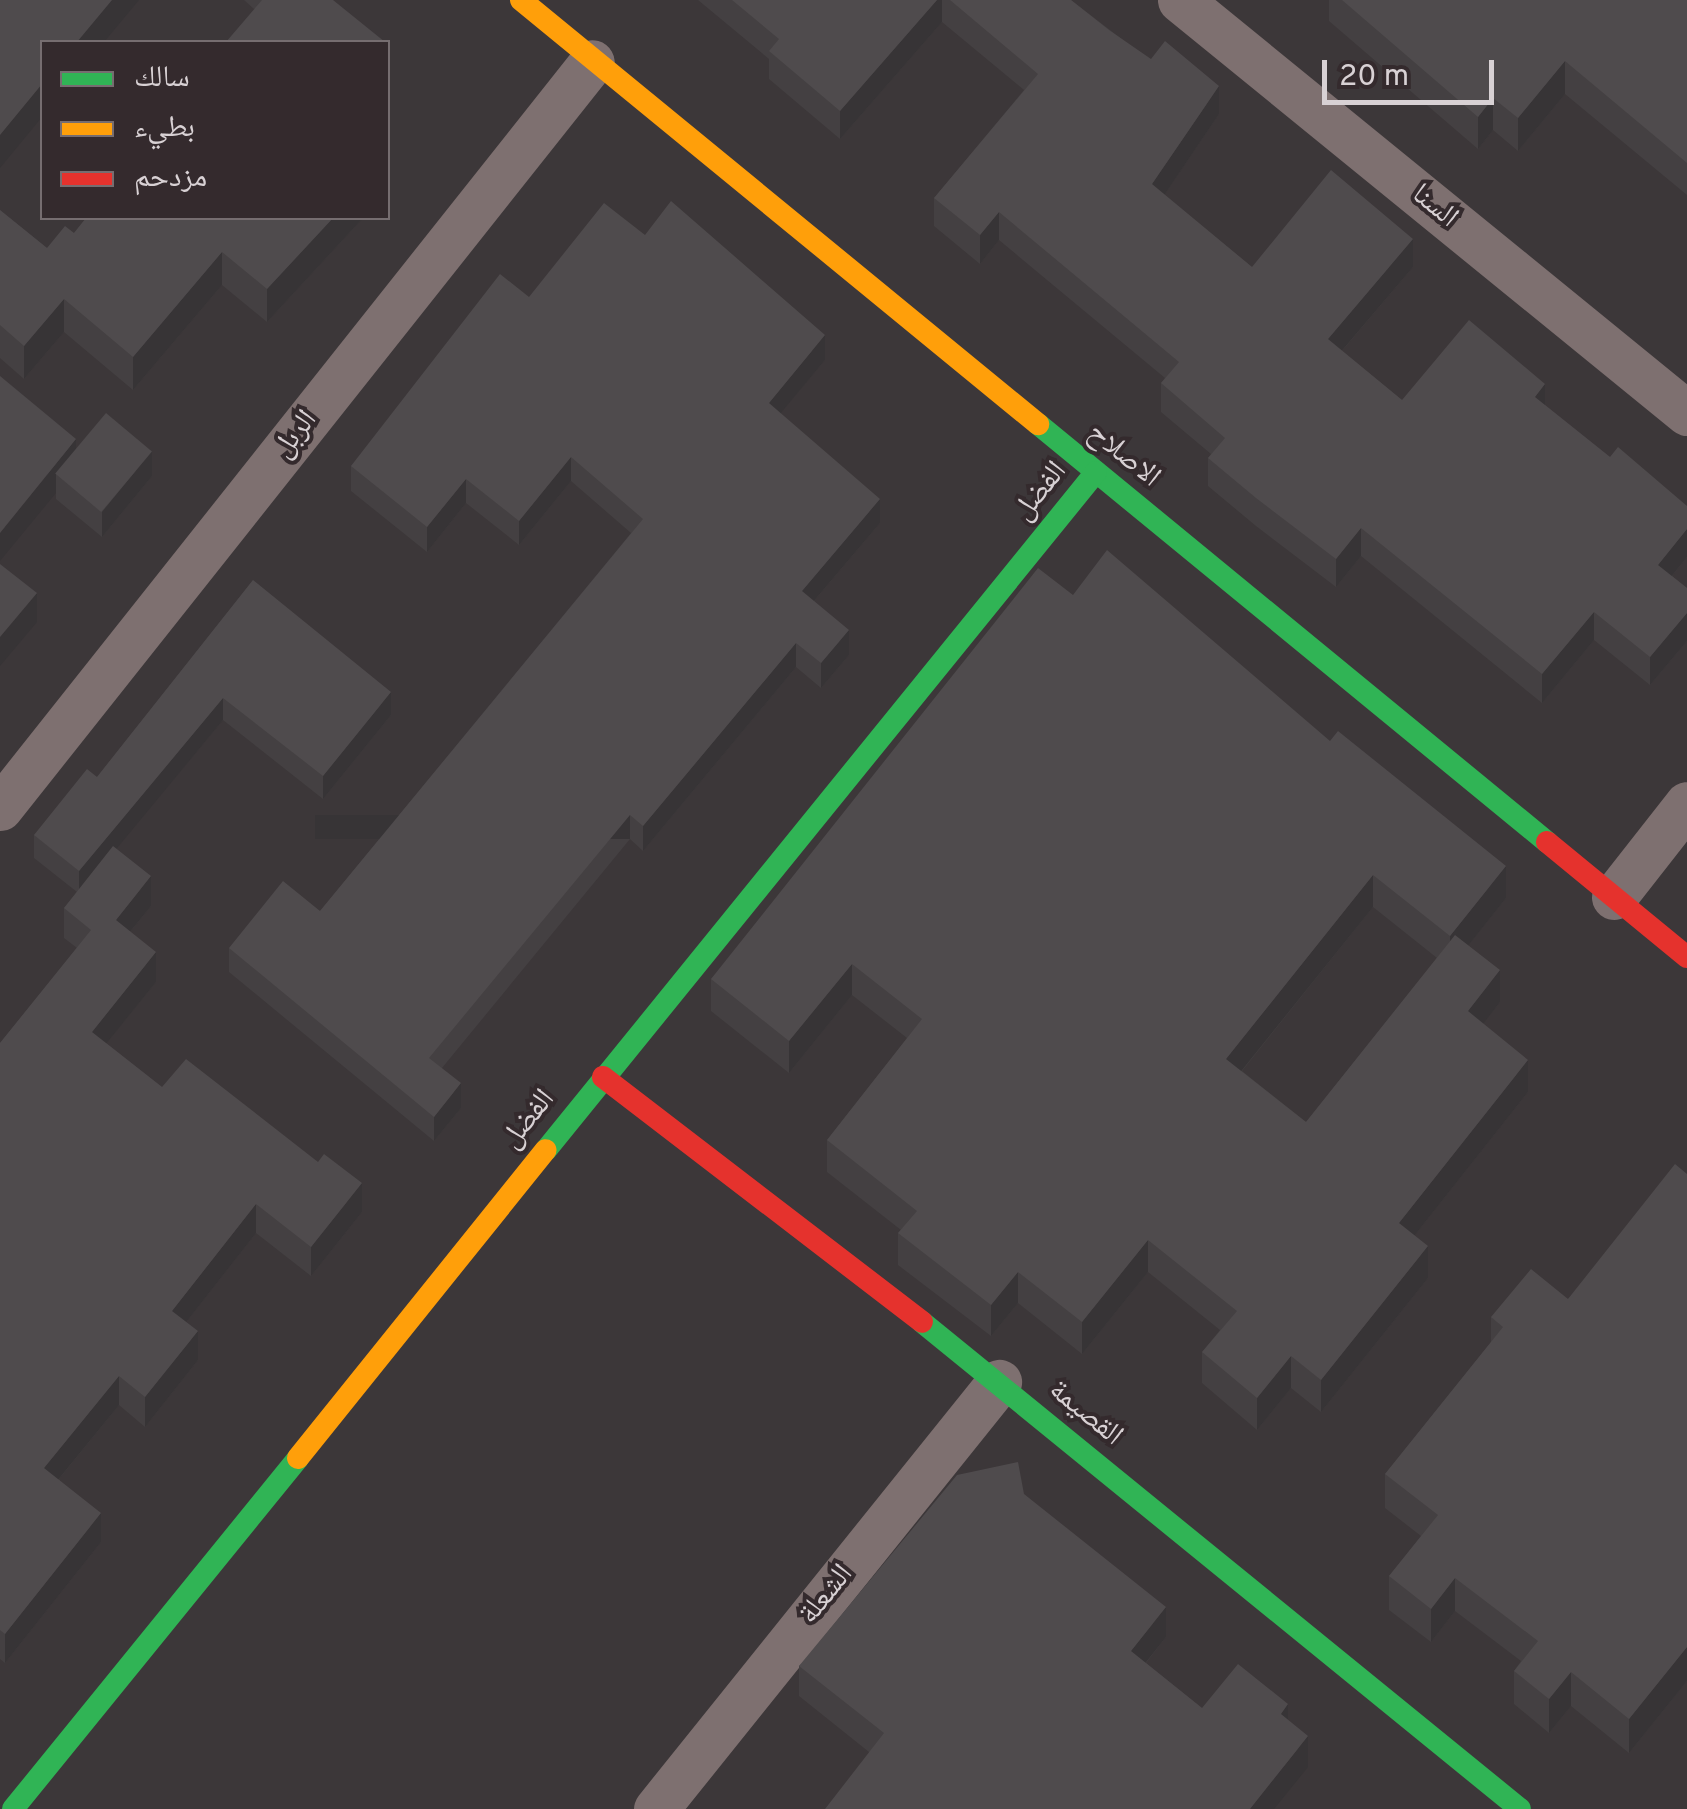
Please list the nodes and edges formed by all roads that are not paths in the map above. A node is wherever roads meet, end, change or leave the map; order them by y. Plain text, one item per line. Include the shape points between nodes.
1 (520, 0) edge
2 (1180, 0) edge
3 (592, 62) junction
4 (1687, 413) edge
5 (1096, 472) junction
6 (1687, 804) edge
7 (0, 808) edge
8 (1614, 897) junction
9 (1687, 957) edge
10 (603, 1076) junction
11 (999, 1382) junction
12 (13, 1809) edge
13 (656, 1809) edge
14 (1520, 1809) edge

1 - 3 street, الاصلاح
2 - 4 street, السنا
3 - 5 street, الاصلاح
3 - 7 street, الربل
5 - 8 street, الاصلاح
5 - 10 street, الفضل
6 - 8 street
8 - 9 street, الاصلاح
10 - 11 street, القصيمة
10 - 12 street, الفضل
11 - 13 street, الشعلة
11 - 14 street, القصيمة

